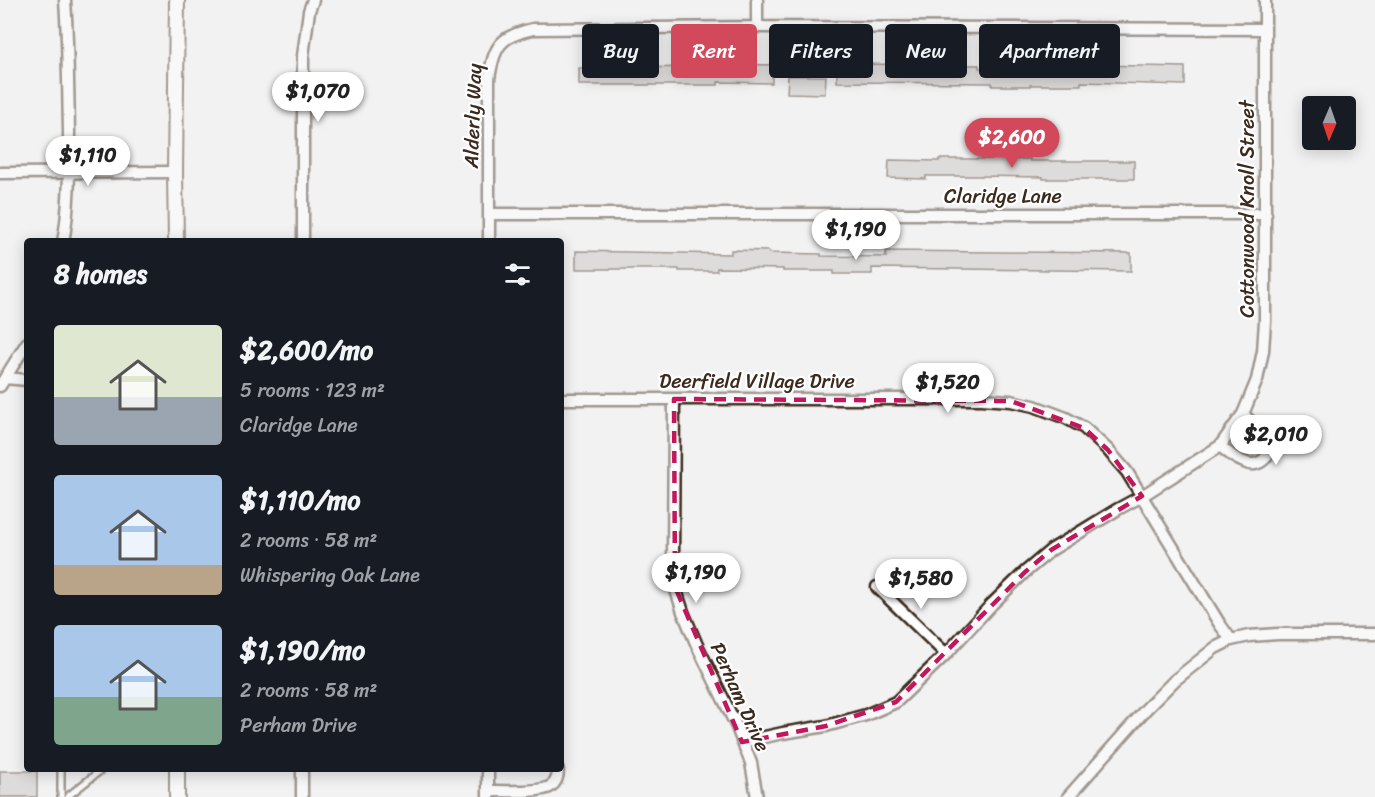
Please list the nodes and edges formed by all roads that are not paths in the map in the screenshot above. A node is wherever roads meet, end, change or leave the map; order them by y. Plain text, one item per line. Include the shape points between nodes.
1 (65, 0) edge
2 (177, 0) edge
3 (313, 0) edge
4 (757, 0) edge
5 (1265, 0) edge
6 (758, 27) junction
7 (1265, 29) junction
8 (69, 172) junction
9 (175, 172) junction
10 (0, 173) edge
11 (489, 214) junction
12 (1266, 214) junction
13 (63, 238) edge
14 (176, 238) edge
15 (303, 238) edge
16 (489, 238) edge
17 (24, 348) edge
18 (24, 380) edge
19 (3, 382) edge
20 (564, 399) edge
21 (674, 399) junction
22 (1243, 414) junction
23 (1220, 446) junction
24 (1142, 496) junction
25 (877, 587) dead end
26 (1375, 634) edge
27 (1231, 640) junction
28 (946, 654) junction
29 (742, 742) junction
30 (61, 772) edge
31 (98, 772) edge
32 (177, 772) edge
33 (302, 772) edge
34 (488, 772) edge
35 (558, 772) edge
36 (1071, 793) edge
37 (488, 794) edge
38 (61, 797) edge
39 (67, 797) edge
40 (177, 797) edge
41 (302, 797) edge
42 (757, 797) edge
43 (1085, 797) edge

1 - 8 street
2 - 9 street
3 - 15 street via 303,56
4 - 6 street
5 - 7 street, Cottonwood Knoll Street
6 - 7 street, Alderly Way
6 - 11 street, Alderly Way via 533,29 507,37 494,54 489,79
7 - 12 street, Cottonwood Knoll Street
8 - 9 street
8 - 10 street
8 - 13 street
9 - 14 street
11 - 12 street, Claridge Lane
11 - 16 street, Alderly Way
12 - 22 street, Cottonwood Knoll Street via 1263,351 1257,380
17 - 19 street
18 - 19 street
20 - 21 street, Deerfield Village Drive
21 - 24 street, Deerfield Village Drive via 1011,401 1034,406 1084,428 1127,472
21 - 29 street, Perham Drive via 675,587
22 - 23 street, Cottonwood Knoll Street
22 - 23 street via 1266,440 1266,456 1253,465
23 - 24 street, Cottonwood Knoll Street
24 - 27 street, Deerfield Village Drive
24 - 28 street, Cottonwood Knoll Street via 1051,550 1024,572
25 - 28 street
26 - 27 street via 1278,634
27 - 36 street via 1175,681
28 - 29 street, Cottonwood Knoll Street via 897,702 826,726
29 - 42 street, Perham Drive via 751,763
30 - 38 lane
31 - 39 lane
32 - 40 street
33 - 41 street
34 - 37 street
35 - 37 street via 553,785 545,790
36 - 43 street

